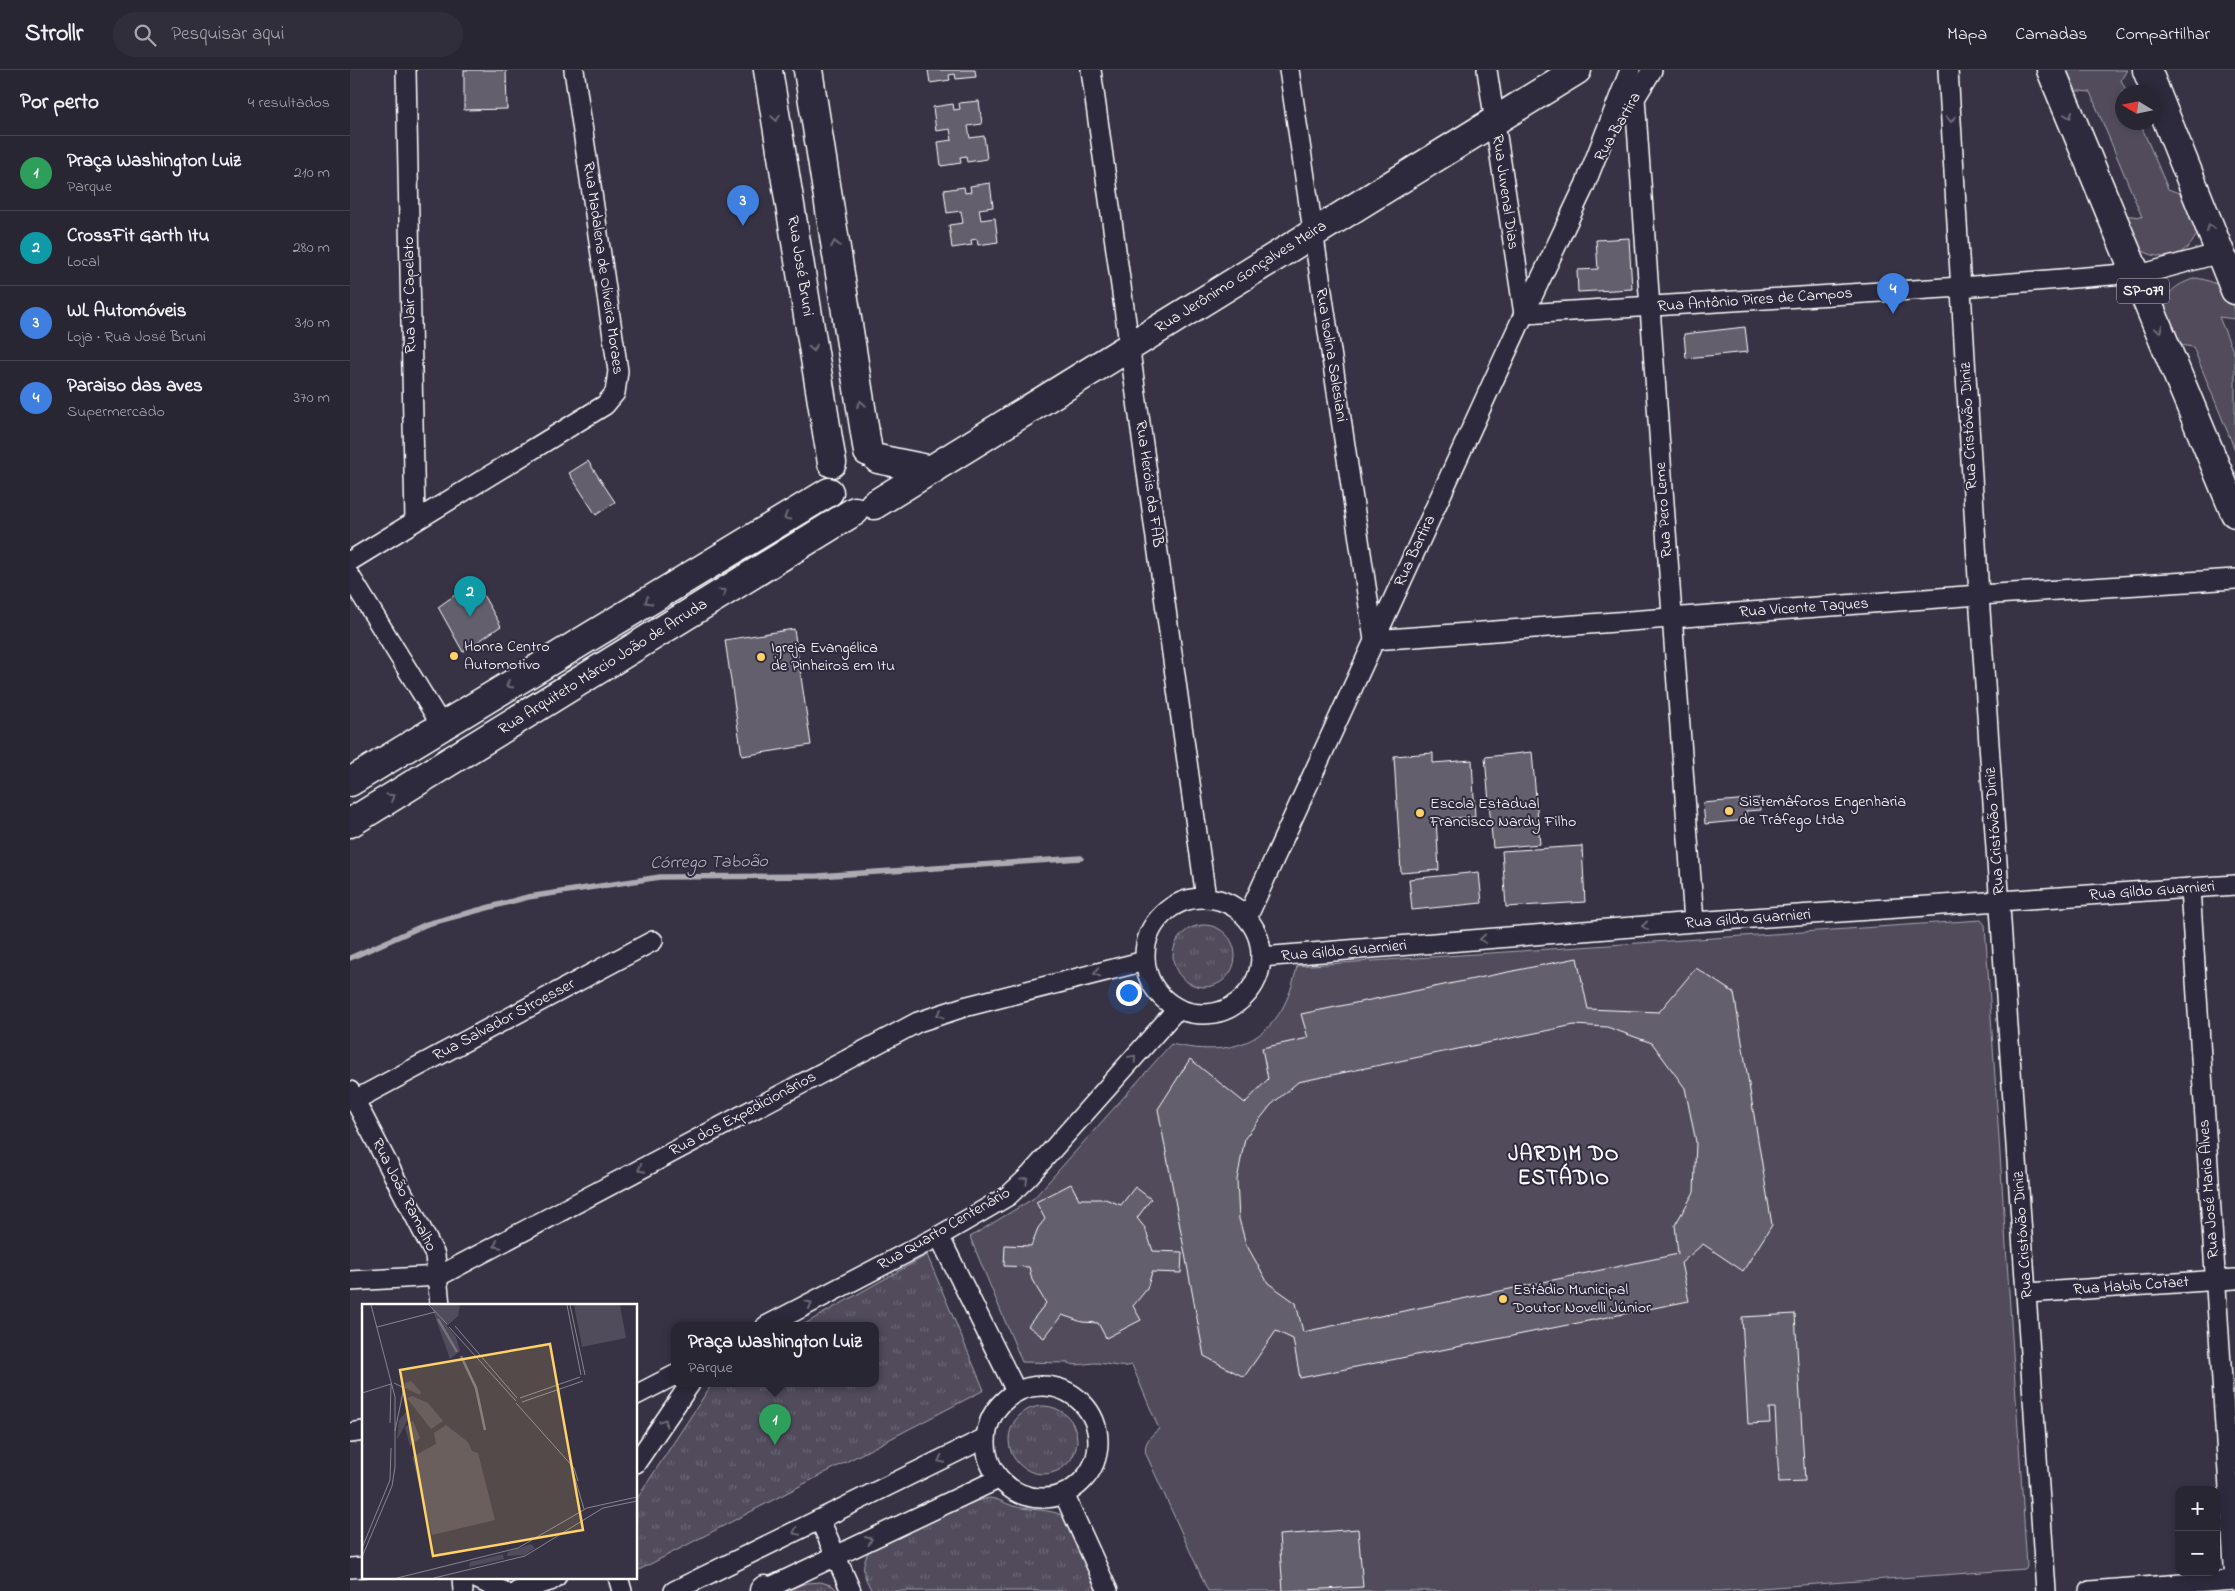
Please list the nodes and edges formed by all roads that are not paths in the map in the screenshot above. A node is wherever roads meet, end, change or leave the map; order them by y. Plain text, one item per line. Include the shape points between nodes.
1 (406, 70) edge
2 (574, 70) edge
3 (768, 70) edge
4 (808, 70) edge
5 (1090, 70) edge
6 (1289, 70) edge
7 (1487, 70) edge
8 (1577, 70) edge
9 (1595, 70) edge
10 (1630, 70) edge
11 (1652, 70) edge
12 (1948, 70) edge
13 (2051, 70) edge
14 (2147, 70) edge
15 (1551, 86) junction
16 (1635, 98) junction
17 (1495, 120) junction
18 (1585, 185) junction
19 (1312, 233) junction
20 (2228, 259) edge
21 (2136, 272) junction
22 (1960, 287) junction
23 (2235, 290) edge
24 (1650, 306) junction
25 (1524, 314) junction
26 (1129, 346) junction
27 (873, 456) junction
28 (832, 463) junction
29 (932, 470) junction
30 (829, 492) junction
31 (865, 508) junction
32 (2235, 513) edge
33 (415, 521) junction
34 (350, 560) edge
35 (350, 576) edge
36 (2235, 579) edge
37 (1979, 595) junction
38 (1672, 618) junction
39 (1374, 640) junction
40 (442, 726) junction
41 (350, 782) edge
42 (350, 823) edge
43 (2235, 885) edge
44 (2190, 888) junction
45 (1206, 898) junction
46 (2000, 902) junction
47 (1247, 918) junction
48 (1694, 922) junction
49 (653, 941) dead end
50 (1261, 957) junction
51 (1145, 961) junction
52 (1177, 1009) junction
53 (352, 1095) edge
54 (939, 1236) junction
55 (439, 1276) junction
56 (2235, 1279) edge
57 (350, 1281) edge
58 (2215, 1281) junction
59 (2027, 1293) junction
60 (440, 1304) edge
61 (774, 1322) edge
62 (671, 1377) edge
63 (688, 1387) edge
64 (1016, 1391) junction
65 (638, 1394) edge
66 (985, 1438) junction
67 (638, 1457) edge
68 (998, 1479) junction
69 (1064, 1494) junction
70 (820, 1520) junction
71 (835, 1556) junction
72 (462, 1578) edge
73 (475, 1578) edge
74 (555, 1578) edge
75 (618, 1578) edge
76 (2235, 1580) edge
77 (463, 1591) edge
78 (503, 1591) edge
79 (518, 1591) edge
80 (622, 1591) edge
81 (674, 1591) edge
82 (764, 1591) edge
83 (851, 1591) edge
84 (1108, 1591) edge
85 (2046, 1591) edge
86 (2090, 1591) edge

1 - 33 street, Rua Jair Capelato
2 - 33 street, Rua Madalena de Oliveira Moraes via 618,371 615,393 605,404
3 -> 28 street, Rua José Bruni
27 -> 4 street
5 - 26 street, Rua Heróis da FAB
6 - 19 street, Rua Isolina Salesiani
7 - 17 street, Rua Juvenal Dias
8 - 15 street, Rua Jerônimo Gonçalves Meira
9 - 15 street, Rua Jerônimo Gonçalves Meira
10 - 18 street, Rua Bartira
11 - 16 street, Rua Bartira
12 -> 22 street, Rua Cristóvão Diniz
13 -> 21 street, SP-079
20 -> 14 street
15 - 17 street, Rua Jerônimo Gonçalves Meira
16 - 18 street, Rua Bartira
16 - 24 street, Rua Pero Leme
17 - 19 street, Rua Jerônimo Gonçalves Meira
17 - 25 street, Rua Juvenal Dias
18 - 25 street, Rua Bartira
19 - 26 street, Rua Jerônimo Gonçalves Meira
19 - 39 street, Rua Isolina Salesiani
20 - 21 street, Rua Antônio Pires de Campos
20 - 23 street
21 - 22 street, Rua Antônio Pires de Campos
21 -> 32 street, SP-079
22 - 24 street, Rua Antônio Pires de Campos
22 - 37 street, Rua Cristóvão Diniz
24 - 25 street, Rua Antônio Pires de Campos
24 - 38 street, Rua Pero Leme
25 - 39 street, Rua Bartira
26 - 29 street, Rua Jerônimo Gonçalves Meira
26 - 45 street, Rua Heróis da FAB
27 - 28 street via 858,450 848,451
27 - 29 street
27 - 31 street via 884,468 886,483 881,498
28 - 30 street via 826,482
29 - 31 street, Rua Jerônimo Gonçalves Meira
30 - 31 street via 844,508
30 -> 40 street, Rua Arquiteto Márcio João de Arruda
42 -> 31 street, Rua Arquiteto Márcio João de Arruda
33 - 34 street, Rua Madalena de Oliveira Moraes
35 - 40 street
36 - 37 street, Rua Vicente Taques
37 - 38 street, Rua Vicente Taques
37 - 46 street, Rua Cristóvão Diniz
38 - 39 street, Rua Vicente Taques
38 - 48 street, Rua Pero Leme
39 - 47 street, Rua Bartira
40 - 41 street, Rua Arquiteto Márcio João de Arruda
43 - 44 street, Rua Gildo Guarnieri
44 - 46 street, Rua Gildo Guarnieri
44 - 58 street, Rua José Maria Alves
45 - 47 street via 1229,904
45 - 51 street via 1186,900 1166,910 1149,933
46 - 48 street, Rua Gildo Guarnieri
46 - 59 street, Rua Cristóvão Diniz
47 - 50 street via 1260,943
48 -> 50 street, Rua Gildo Guarnieri
49 - 53 street, Rua Salvador Stroesser
50 - 52 street via 1251,989 1233,1006 1209,1014
51 - 52 street via 1154,989
51 -> 55 street, Rua dos Expedicionários via 964,1007 918,1022
54 -> 52 street, Rua Quarto Centenário via 1008,1196 1029,1176
53 - 55 street, Rua João Ramalho via 435,1256
61 -> 54 street, Rua Quarto Centenário
54 - 64 street
55 - 57 street, Rua dos Expedicionários
55 - 60 street, Rua João Ramalho
56 - 58 street, Rua Habib Cotaet
58 - 59 street, Rua Habib Cotaet
58 - 76 street, Rua José Maria Alves
59 - 85 street, Rua Cristóvão Diniz
62 - 65 street
67 -> 63 street
64 - 66 street via 1000,1403 990,1419
64 - 69 street via 1033,1386 1052,1386 1083,1403 1093,1418 1098,1435 1097,1454 1091,1471 1080,1484
66 - 68 street via 988,1460
66 -> 70 street
68 - 69 street via 1012,1491 1029,1498 1047,1499
71 -> 68 street
69 - 84 street
70 - 71 street
70 -> 81 street
71 - 82 street
71 - 83 street
72 - 77 street
73 - 78 street
74 - 79 street
75 - 80 street
76 - 86 street

